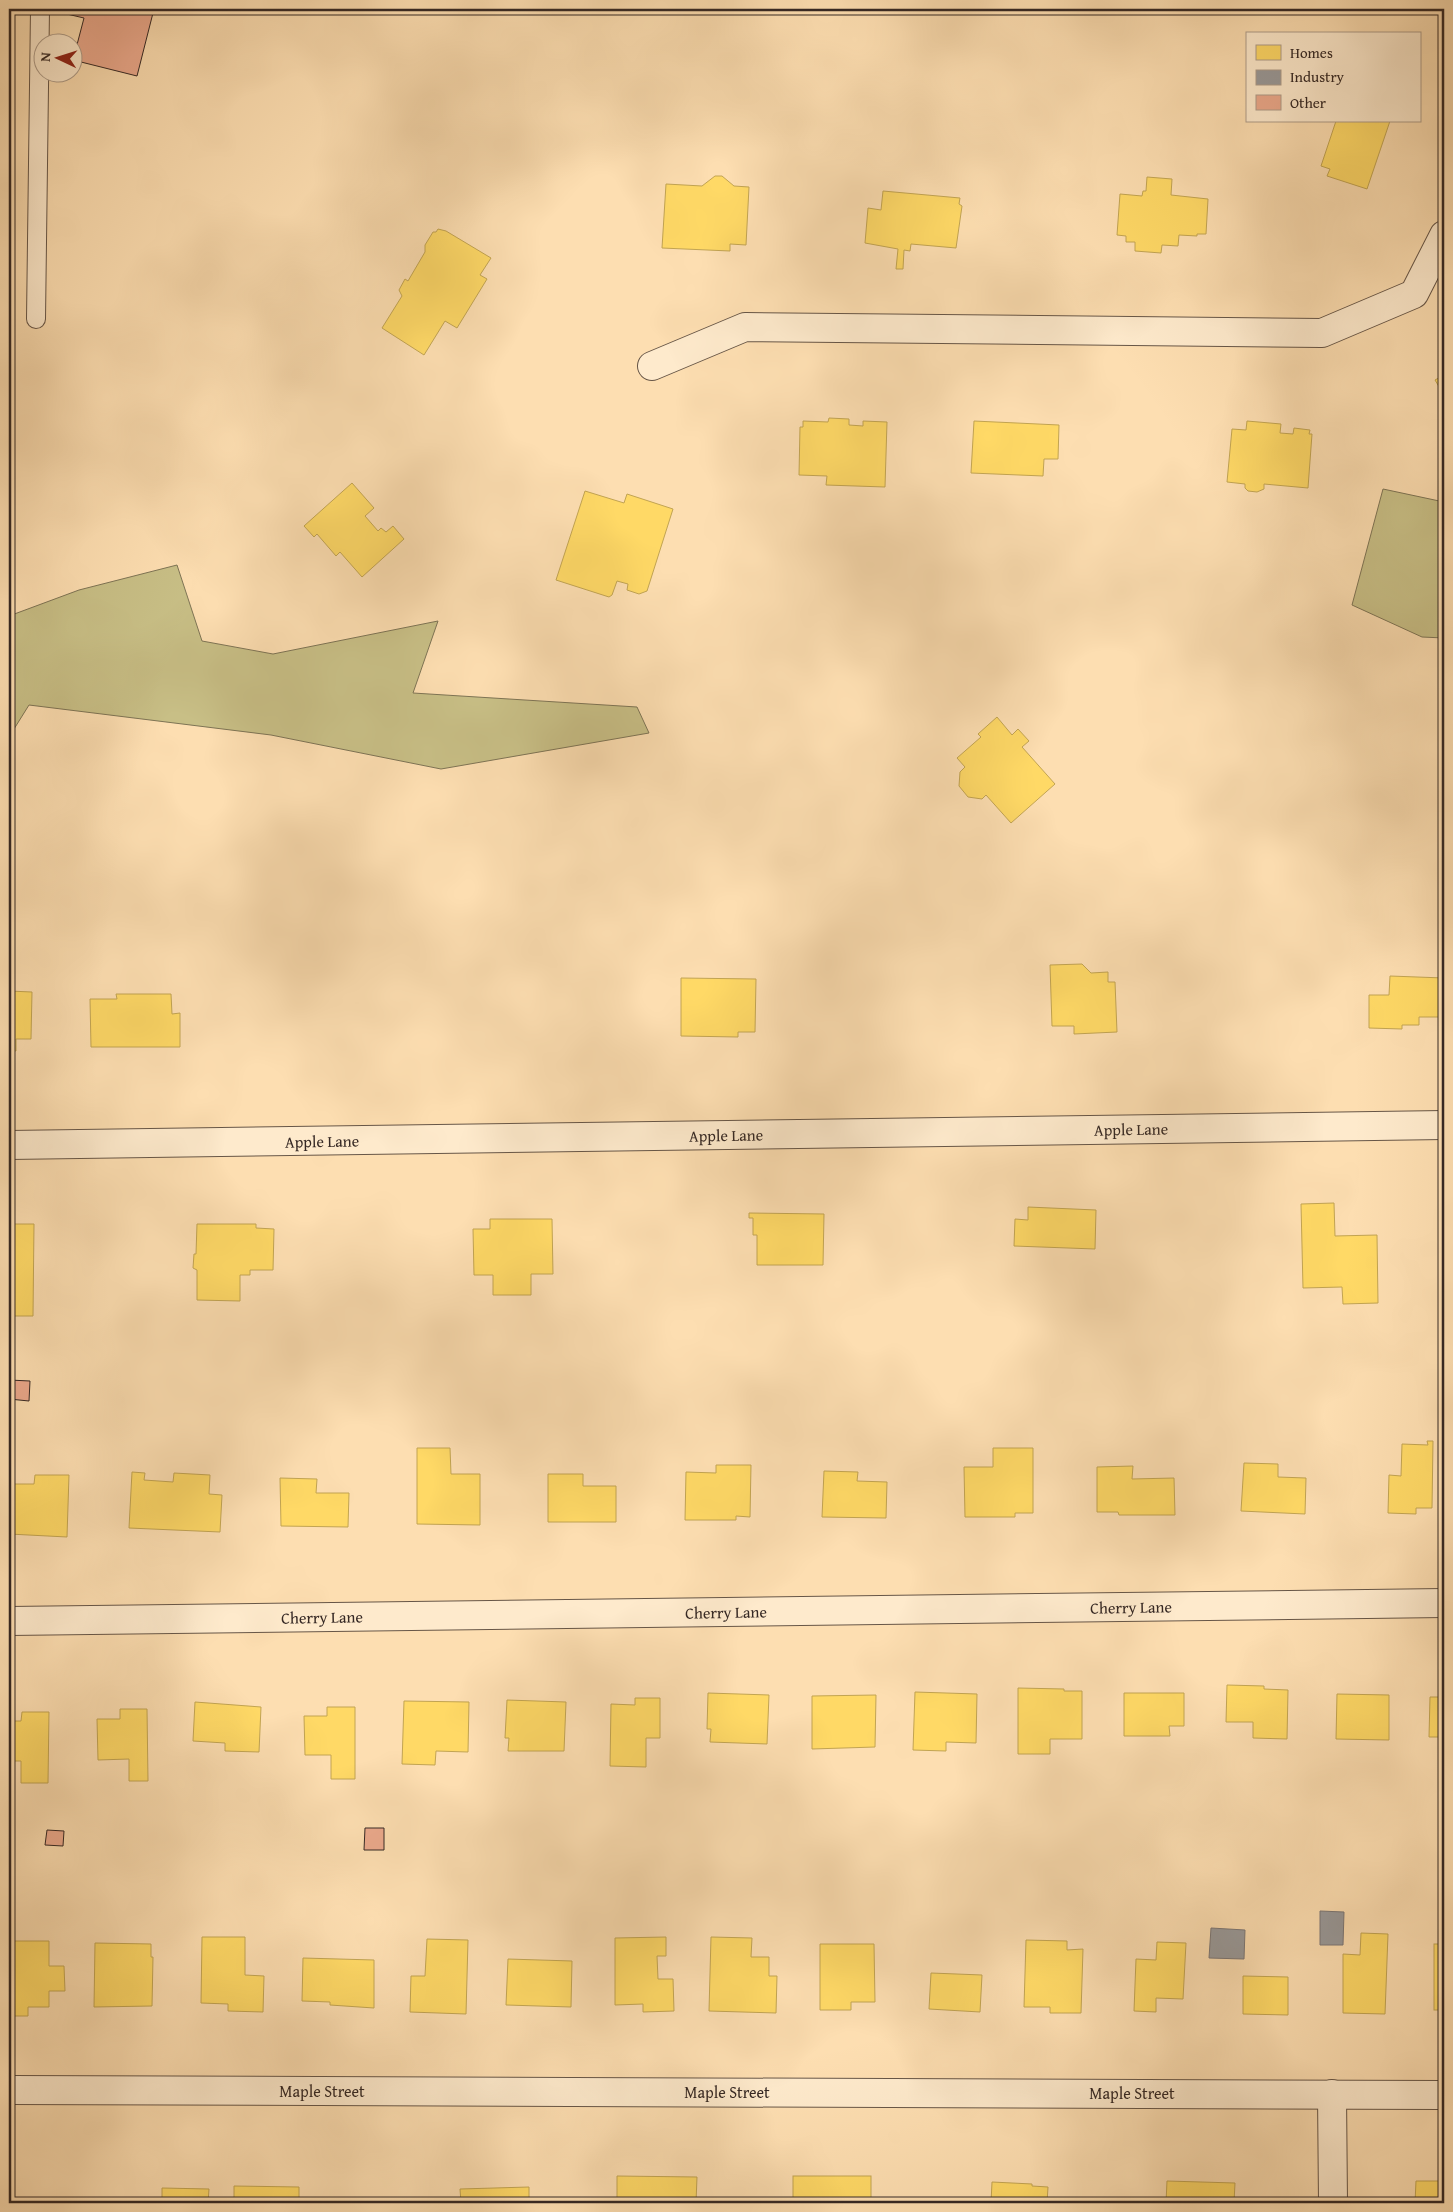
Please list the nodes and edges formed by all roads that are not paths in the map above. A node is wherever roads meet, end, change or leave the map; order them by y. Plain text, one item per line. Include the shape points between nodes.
1 (40, 9) edge
2 (1444, 235) edge
3 (36, 319) dead end
4 (652, 366) dead end
5 (1444, 1125) edge
6 (9, 1145) edge
7 (1444, 1603) edge
8 (9, 1621) edge
9 (9, 2090) edge
10 (1332, 2094) junction
11 (1444, 2095) edge
12 (1333, 2203) edge

1 - 3 lane
2 - 4 street via 1414,294 1322,332 745,327
5 - 6 street, Apple Lane
7 - 8 street, Cherry Lane
9 - 10 street, Maple Street
10 - 11 street, Maple Street
10 - 12 street

